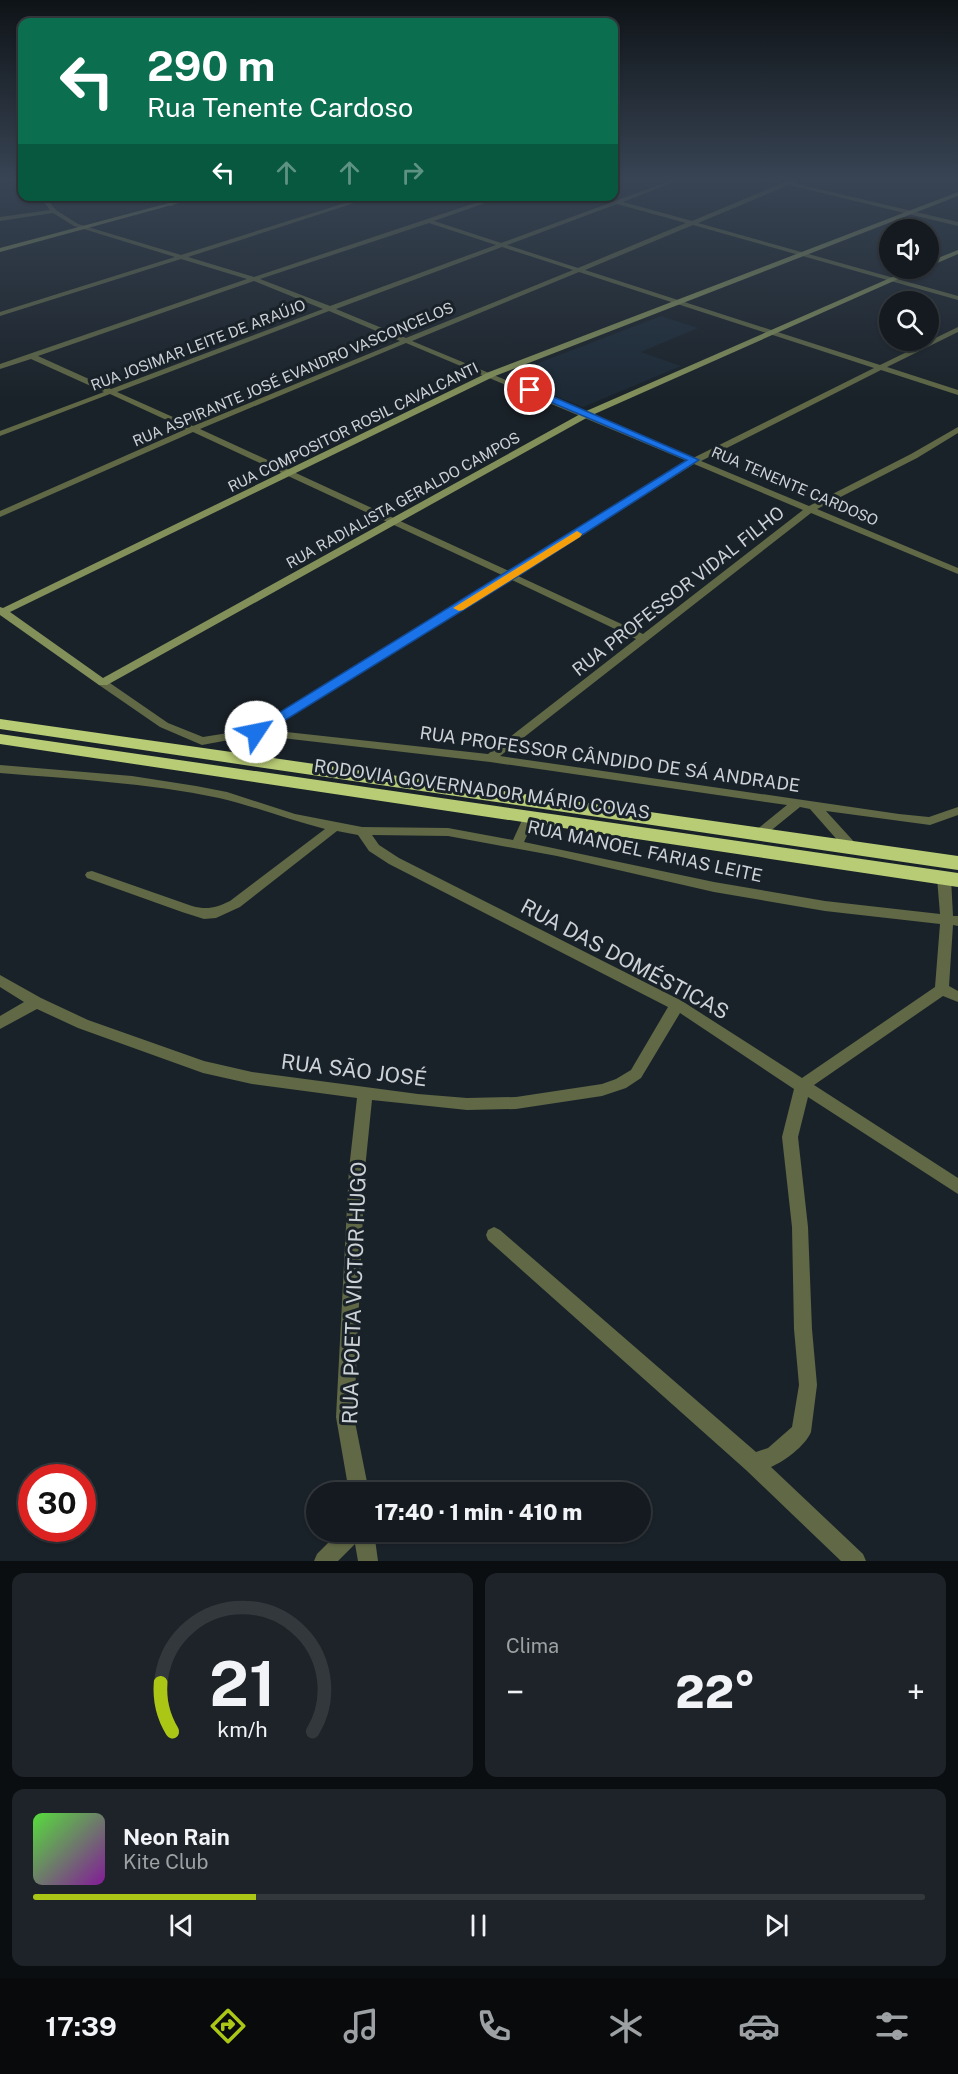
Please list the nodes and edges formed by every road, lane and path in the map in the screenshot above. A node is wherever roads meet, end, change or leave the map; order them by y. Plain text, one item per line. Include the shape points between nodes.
1 (172, 253) edge
2 (193, 253) edge
3 (335, 253) edge
4 (484, 253) edge
5 (529, 253) edge
6 (621, 253) edge
7 (800, 253) edge
8 (807, 253) edge
9 (956, 253) edge
10 (804, 254) junction
11 (183, 256) junction
12 (939, 260) edge
13 (580, 270) junction
14 (254, 279) junction
15 (894, 280) junction
16 (958, 298) edge
17 (678, 302) junction
18 (330, 309) junction
19 (0, 314) edge
20 (958, 329) edge
21 (772, 333) junction
22 (407, 340) junction
23 (31, 356) junction
24 (0, 367) edge
25 (882, 368) junction
26 (492, 375) junction
27 (112, 393) junction
28 (958, 393) edge
29 (587, 414) junction
30 (192, 429) junction
31 (958, 429) edge
32 (0, 434) edge
33 (694, 460) junction
34 (290, 472) junction
35 (810, 509) junction
36 (0, 514) edge
37 (392, 521) junction
38 (955, 567) edge
39 (511, 576) junction
40 (1, 611) edge
41 (643, 638) junction
42 (103, 683) junction
43 (0, 724) edge
44 (256, 732) junction
45 (0, 739) edge
46 (198, 747) junction
47 (490, 758) junction
48 (0, 769) edge
49 (798, 803) junction
50 (813, 806) junction
51 (958, 811) edge
52 (529, 818) junction
53 (335, 827) junction
54 (362, 831) junction
55 (759, 834) junction
56 (517, 844) junction
57 (852, 848) junction
58 (958, 863) edge
59 (92, 874) dead end
60 (951, 879) edge
61 (953, 920) edge
62 (0, 980) edge
63 (942, 989) junction
64 (958, 997) edge
65 (36, 1002) junction
66 (677, 1005) junction
67 (0, 1023) edge
68 (803, 1085) junction
69 (365, 1092) junction
70 (958, 1187) edge
71 (494, 1235) dead end
72 (753, 1463) junction
73 (357, 1482) edge
74 (343, 1542) edge
75 (365, 1542) edge
76 (324, 1561) edge
77 (368, 1561) edge
78 (856, 1561) edge

1 - 11 street, RUA TENENTE CARDOSO
2 - 11 street
3 - 14 street
4 - 18 street, RUA JOSIMAR LEITE DE ARAÚJO
5 - 13 street
6 - 13 street, RUA ASPIRANTE JOSÉ EVANDRO VASCONCELOS
7 - 10 street
8 - 10 street, RUA COMPOSITOR ROSIL CAVALCANTI
9 - 12 street
10 - 15 street
10 - 17 street, RUA COMPOSITOR ROSIL CAVALCANTI
11 - 14 street, RUA TENENTE CARDOSO
11 - 19 street
13 - 17 street
13 - 22 street, RUA ASPIRANTE JOSÉ EVANDRO VASCONCELOS
14 - 18 street, RUA TENENTE CARDOSO
14 - 23 street
15 - 16 street
15 - 21 street, RUA RADIALISTA GERALDO CAMPOS
17 - 21 street
17 - 26 street, RUA COMPOSITOR ROSIL CAVALCANTI
18 - 22 street, RUA TENENTE CARDOSO
18 - 27 street, RUA JOSIMAR LEITE DE ARAÚJO
20 - 25 street
21 - 25 street
21 - 29 street, RUA RADIALISTA GERALDO CAMPOS
22 - 26 street, RUA TENENTE CARDOSO
22 - 30 street, RUA ASPIRANTE JOSÉ EVANDRO VASCONCELOS
23 - 24 street
23 - 27 street
25 - 28 street
25 - 33 street
26 - 29 street, RUA TENENTE CARDOSO
26 - 34 street, RUA COMPOSITOR ROSIL CAVALCANTI
27 - 30 street
27 - 32 street, RUA JOSIMAR LEITE DE ARAÚJO
29 - 33 street, RUA TENENTE CARDOSO
29 - 37 street, RUA RADIALISTA GERALDO CAMPOS
30 - 34 street
30 - 36 street, RUA ASPIRANTE JOSÉ EVANDRO VASCONCELOS
31 - 35 street, RUA PROFESSOR VIDAL FILHO
33 - 35 street, RUA TENENTE CARDOSO
33 - 39 street
34 - 37 street
34 - 40 street, RUA COMPOSITOR ROSIL CAVALCANTI
35 - 38 street, RUA TENENTE CARDOSO
35 - 41 street, RUA PROFESSOR VIDAL FILHO
37 - 39 street
37 - 42 street, RUA RADIALISTA GERALDO CAMPOS
39 - 41 street
39 - 44 street
40 - 42 street
41 - 47 street, RUA PROFESSOR VIDAL FILHO
42 - 46 street
43 - 46 highway, RODOVIA GOVERNADOR MÁRIO COVAS
44 - 46 street via 223,736
44 - 47 street, RUA PROFESSOR CÂNDIDO DE SÁ ANDRADE
45 - 52 highway, RODOVIA GOVERNADOR MÁRIO COVAS
46 - 55 highway, RODOVIA GOVERNADOR MÁRIO COVAS
47 - 49 street, RUA PROFESSOR CÂNDIDO DE SÁ ANDRADE
48 - 53 street, RUA MANOEL FARIAS LEITE via 132,780 196,790
49 - 50 street, RUA PROFESSOR CÂNDIDO DE SÁ ANDRADE
49 - 55 street
50 - 51 street, RUA PROFESSOR CÂNDIDO DE SÁ ANDRADE via 930,820
50 - 57 street
52 - 56 street
52 - 60 highway, RODOVIA GOVERNADOR MÁRIO COVAS
53 - 54 street, RUA MANOEL FARIAS LEITE
53 - 59 street via 235,904 216,913 187,909
54 - 56 street, RUA MANOEL FARIAS LEITE via 448,832
54 - 66 street, RUA DAS DOMÉSTICAS via 374,848 394,861
55 - 57 highway, RODOVIA GOVERNADOR MÁRIO COVAS
56 - 61 street, RUA MANOEL FARIAS LEITE via 714,887 825,906
57 - 58 highway, RODOVIA GOVERNADOR MÁRIO COVAS
60 - 61 street
61 - 63 street
62 - 65 street, RUA SÃO JOSÉ
63 - 64 street
63 - 68 street
65 - 67 street
65 - 69 street, RUA SÃO JOSÉ via 83,1024 203,1067 252,1078
66 - 68 street, RUA DAS DOMÉSTICAS
66 - 69 street, RUA SÃO JOSÉ via 636,1074 602,1090 516,1103 467,1104
68 - 70 street, RUA DAS DOMÉSTICAS
68 - 72 street via 790,1137 800,1227 808,1384 801,1432 774,1456
69 - 73 street, RUA POETA VICTOR HUGO via 357,1169 345,1417
71 - 72 street
72 - 78 street
74 - 76 street
75 - 77 street

